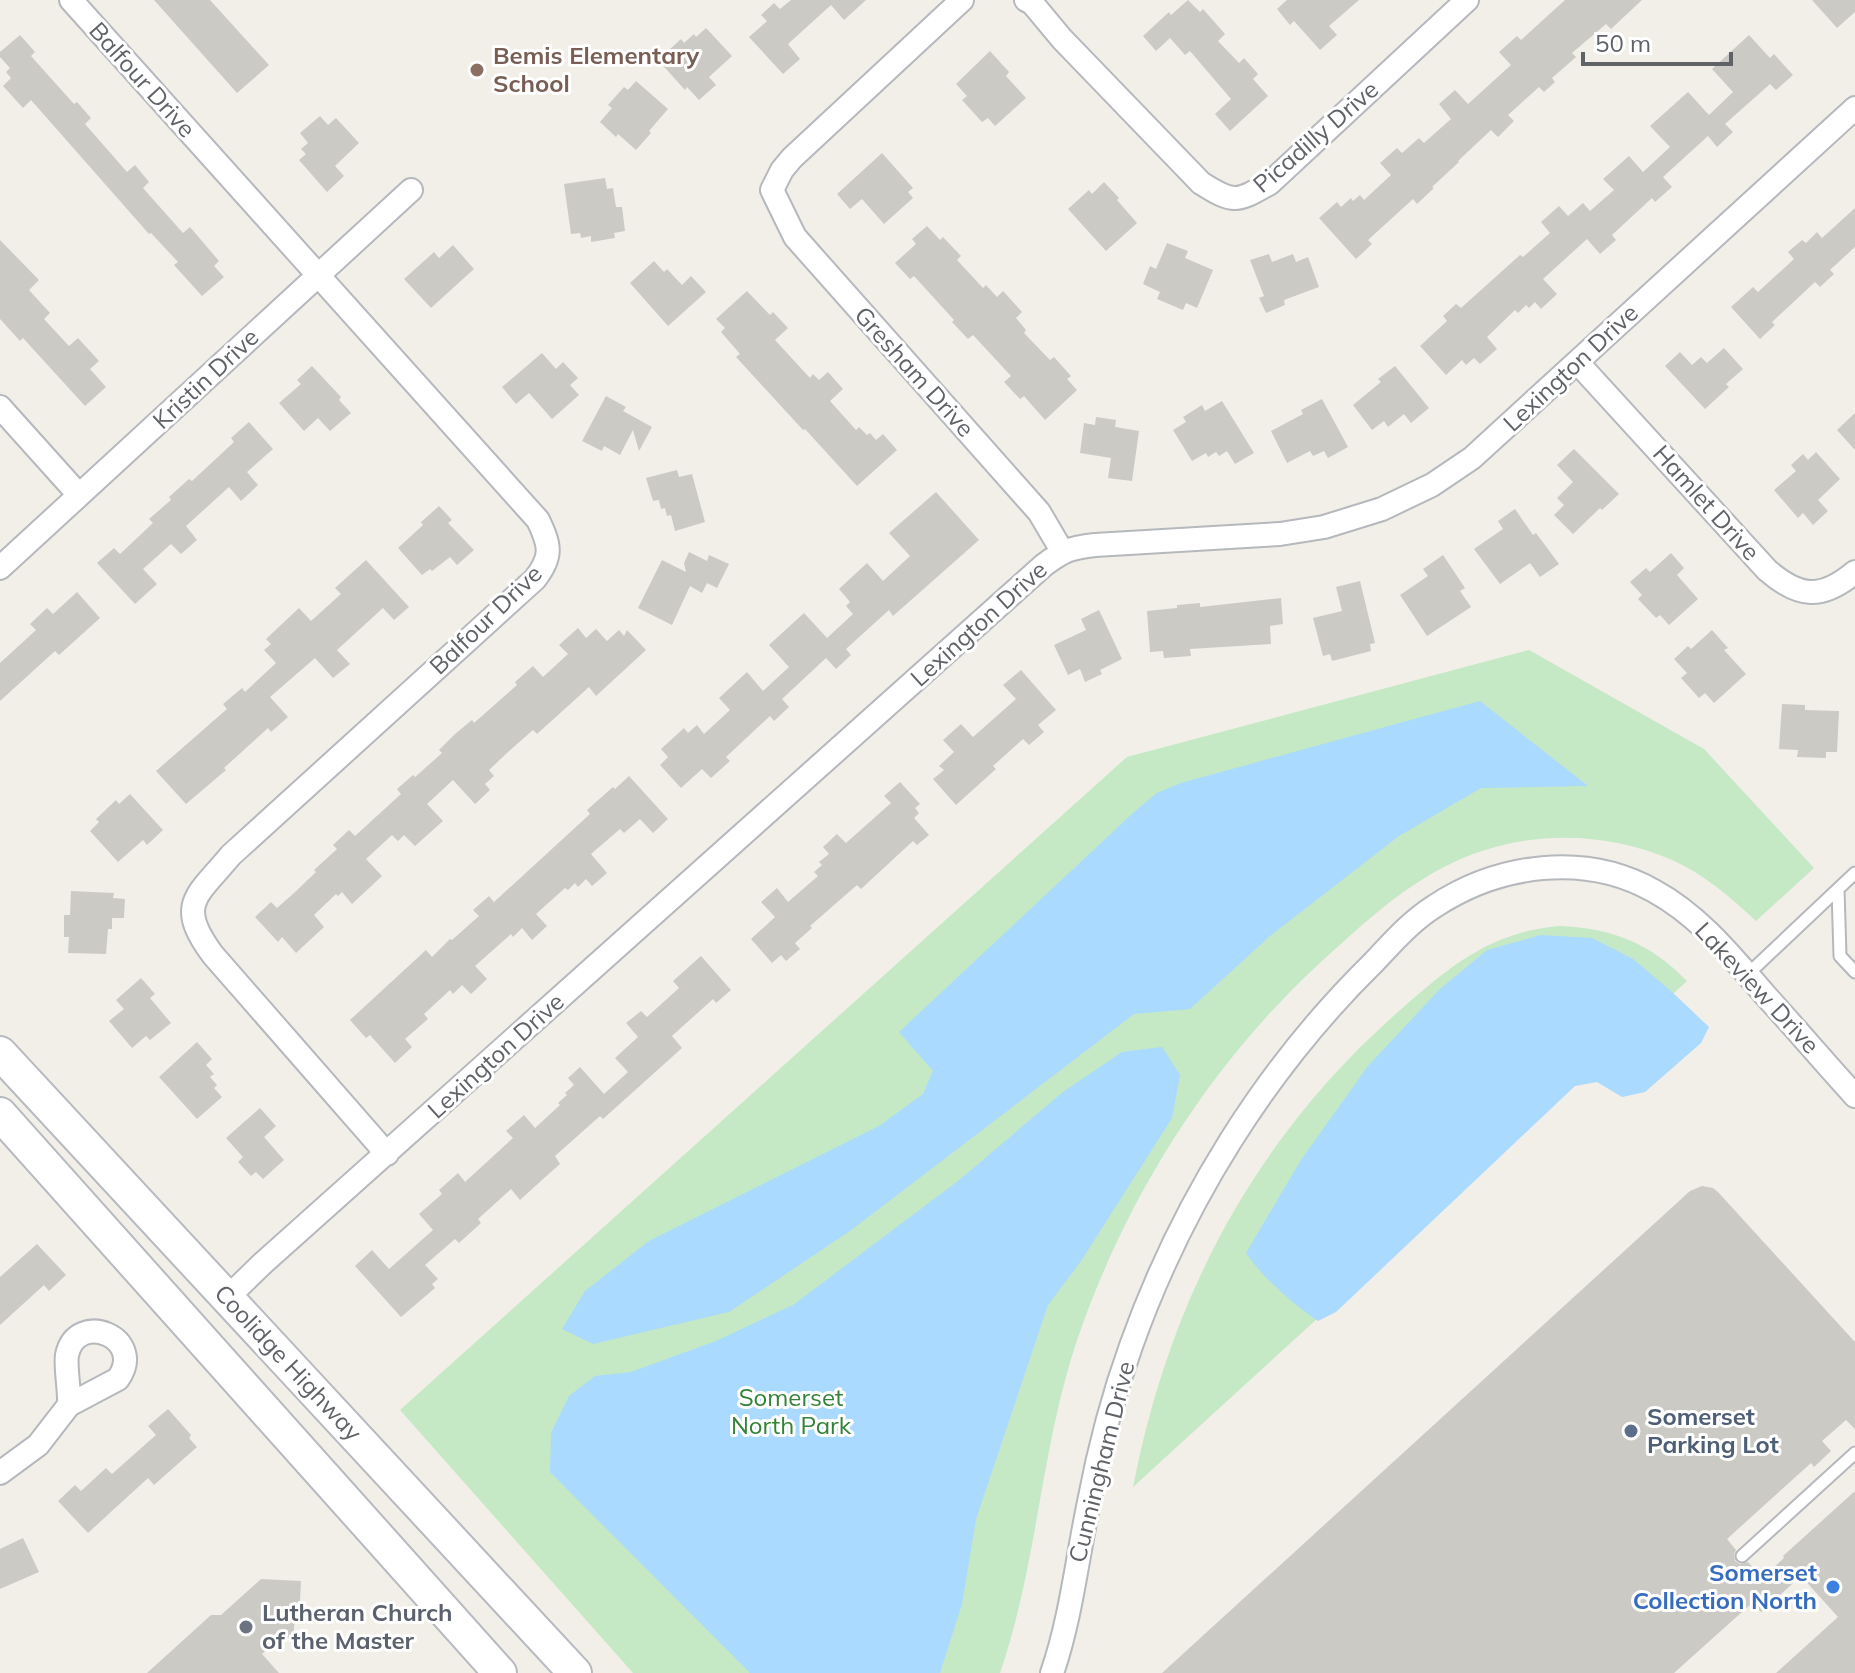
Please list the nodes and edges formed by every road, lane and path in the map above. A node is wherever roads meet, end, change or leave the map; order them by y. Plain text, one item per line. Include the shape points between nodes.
1 (71, 0) edge
2 (962, 0) edge
3 (1026, 0) edge
4 (1467, 0) edge
5 (1855, 108) edge
6 (411, 190) dead end
7 (318, 276) junction
8 (1577, 362) junction
9 (0, 407) edge
10 (79, 495) junction
11 (1062, 551) junction
12 (0, 568) edge
13 (1855, 572) edge
14 (1855, 873) edge
15 (1652, 889) joint
16 (1838, 889) junction
17 (1855, 972) edge
18 (1748, 974) junction
19 (0, 1053) edge
20 (1855, 1096) edge
21 (0, 1114) edge
22 (387, 1154) junction
23 (227, 1298) junction
24 (267, 1341) junction
25 (219, 1358) junction
26 (69, 1405) dead end
27 (349, 1429) junction
28 (300, 1449) junction
29 (1855, 1453) edge
30 (0, 1473) edge
31 (1742, 1556) dead end
32 (500, 1673) edge
33 (575, 1673) edge
34 (1052, 1673) edge

1 - 7 street, Balfour Drive
2 - 11 street, Gresham Drive via 792,158 772,190 795,237 1039,512
3 - 4 street, Picadilly Drive via 1201,183 1228,198 1245,198 1270,183
5 - 8 street, Lexington Drive
6 - 7 street, Kristin Drive
7 - 10 street, Kristin Drive
7 - 22 street, Balfour Drive via 538,520 548,540 548,556 535,579 231,855 194,898 192,911 202,941
8 - 11 street, Lexington Drive via 1472,458 1382,509 1280,534
8 - 13 street, Hamlet Drive via 1780,582 1812,593 1841,584
9 - 10 street
10 - 12 street, Kristin Drive
11 - 22 street, Lexington Drive
14 - 16 lane
15 - 18 street, Lakeview Drive via 1698,923
15 - 34 street, Cunningham Drive via 1600,871 1548,867 1495,877 1457,893 1408,927 1288,1058 1214,1169 1135,1334 1099,1454
16 - 17 lane via 1840,956
16 - 18 lane
18 - 20 street, Lakeview Drive
19 - 23 main road, Coolidge Highway
21 - 25 main road, Coolidge Highway
22 - 23 street, Lexington Drive
23 - 24 main road, Coolidge Highway
24 - 25 main road via 247,1361
24 - 27 main road, Coolidge Highway
25 - 28 main road, Coolidge Highway
26 - 30 street via 38,1445
27 - 28 main road via 321,1424 308,1433
27 - 33 main road, Coolidge Highway
28 - 32 main road, Coolidge Highway
29 - 31 lane

